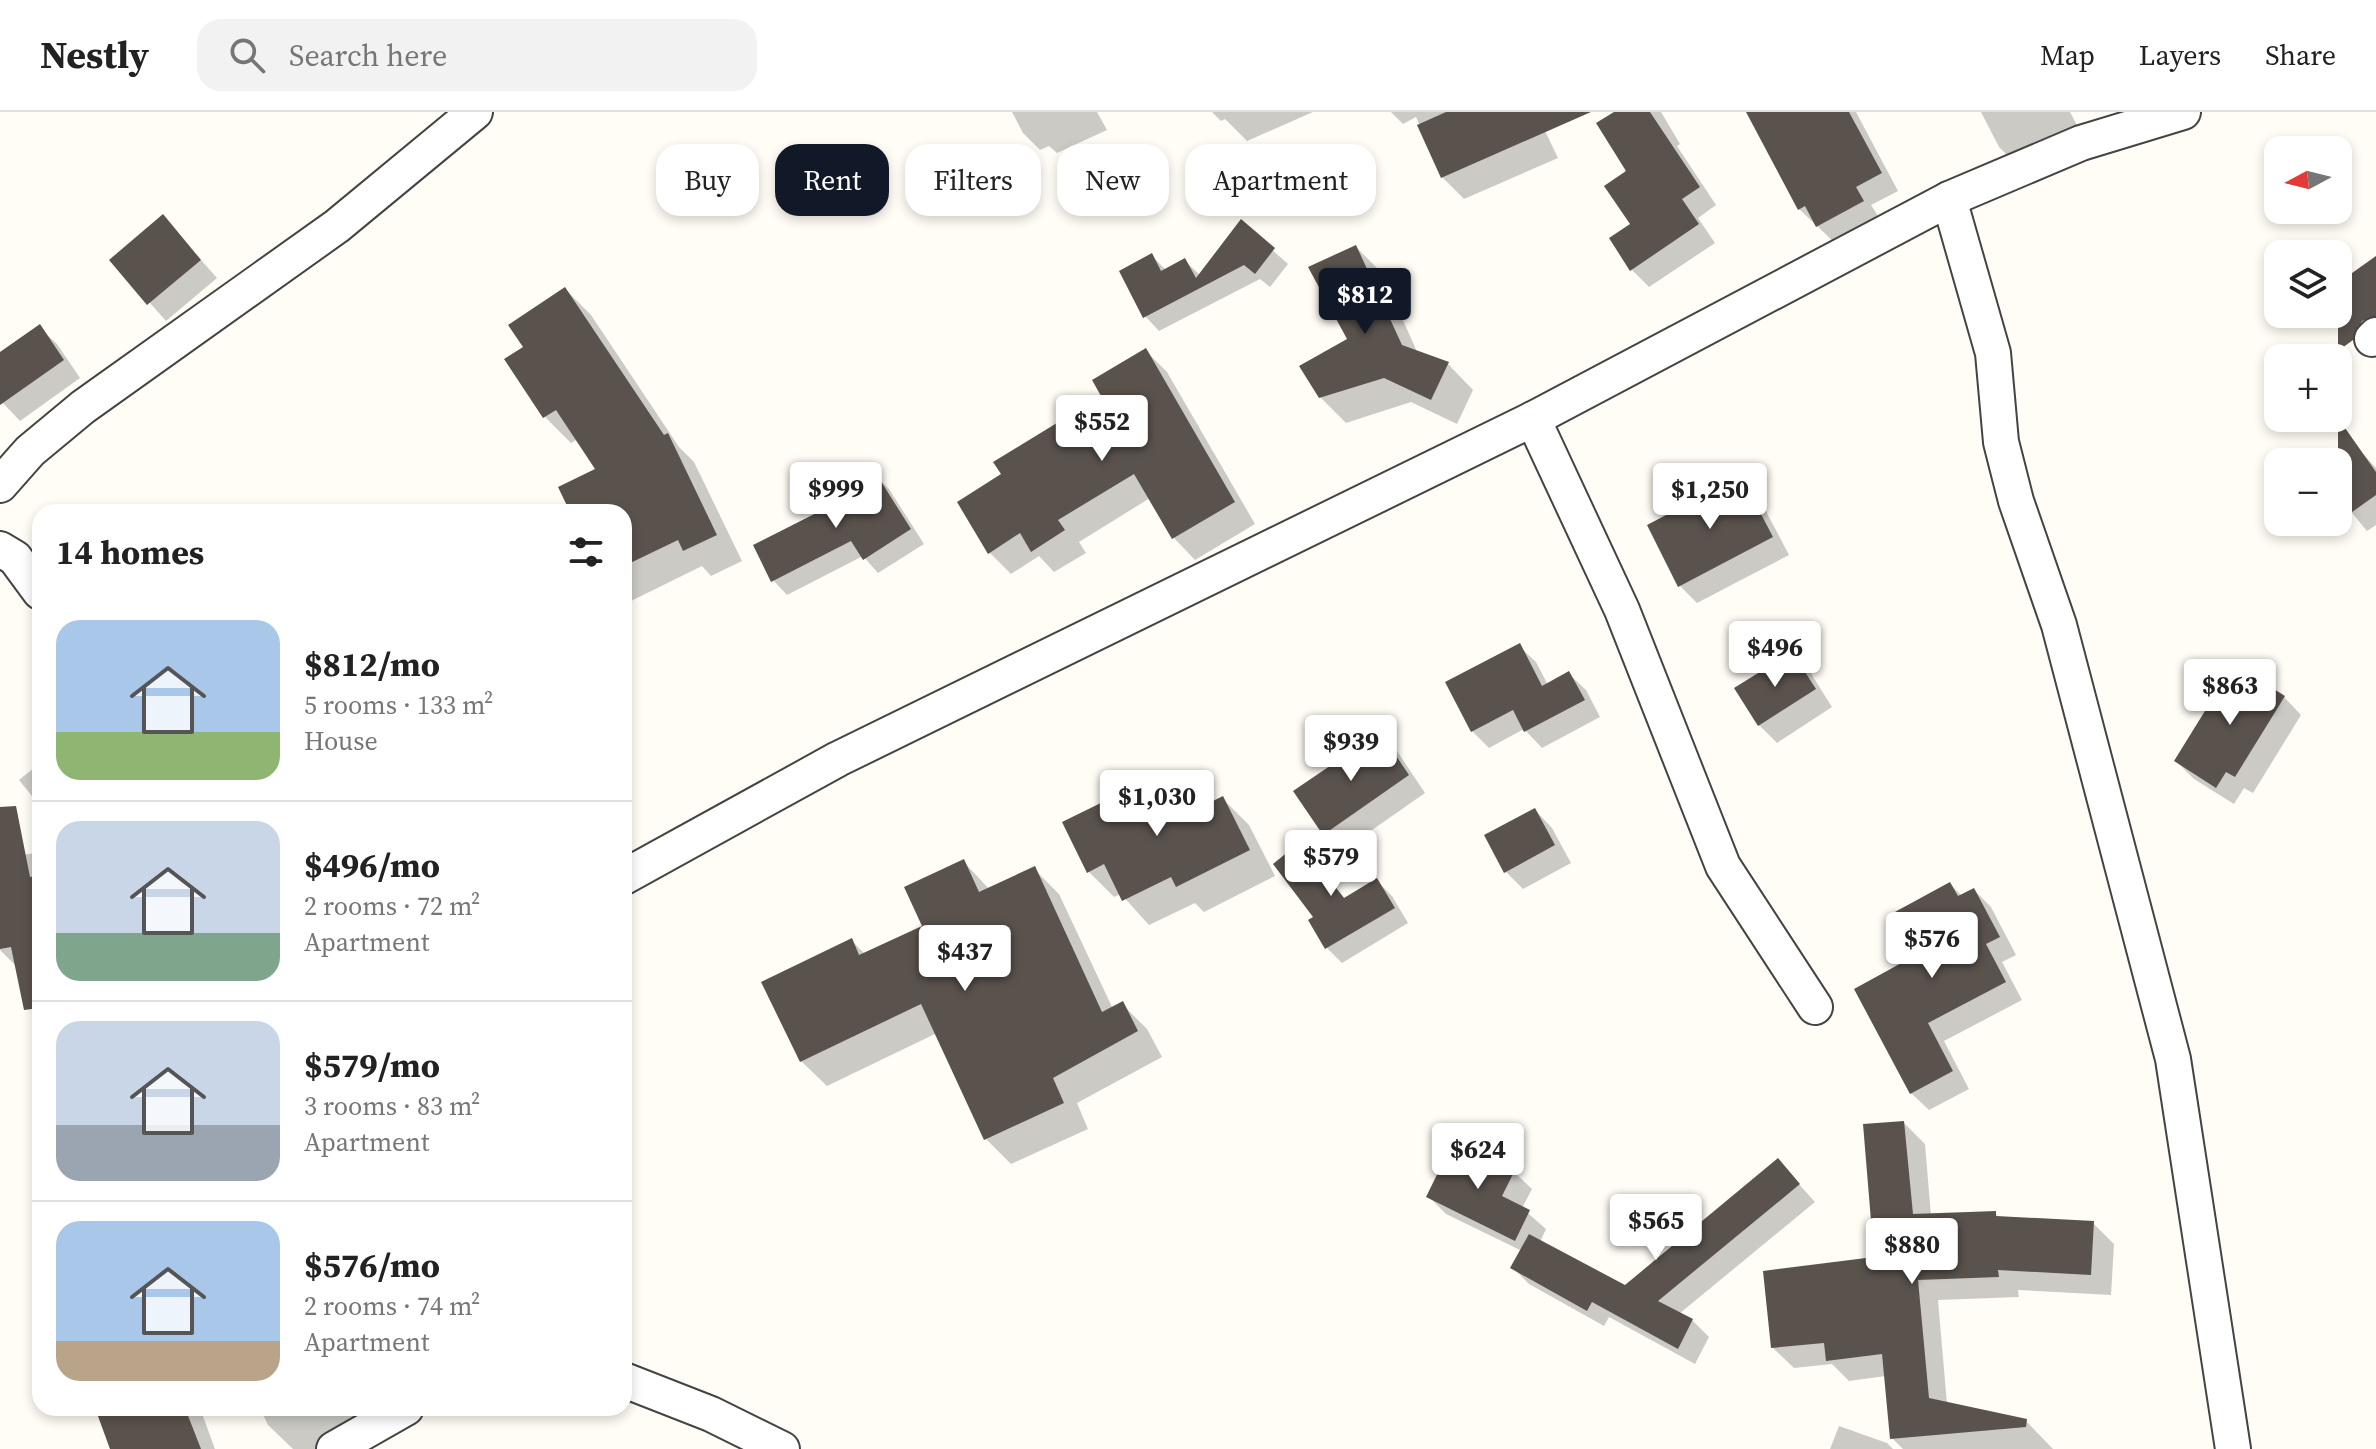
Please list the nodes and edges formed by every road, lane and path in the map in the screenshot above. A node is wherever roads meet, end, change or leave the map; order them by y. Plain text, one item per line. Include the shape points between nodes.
1 (475, 112) edge
2 (2183, 112) edge
3 (1949, 199) junction
4 (1533, 419) junction
5 (0, 485) edge
6 (0, 549) edge
7 (32, 581) edge
8 (632, 873) edge
9 (1815, 1007) dead end
10 (632, 1383) edge
11 (392, 1416) edge
12 (334, 1449) edge
13 (782, 1449) edge
14 (2233, 1449) edge

1 - 5 street via 337,226 83,407 30,451
2 - 3 street via 2081,143
3 - 4 street
3 - 14 street via 1993,353 2001,442 2016,501 2059,625 2173,1059
4 - 8 street via 838,759
4 - 9 street via 1622,610 1723,866
6 - 7 street via 15,558
10 - 13 street
11 - 12 street

